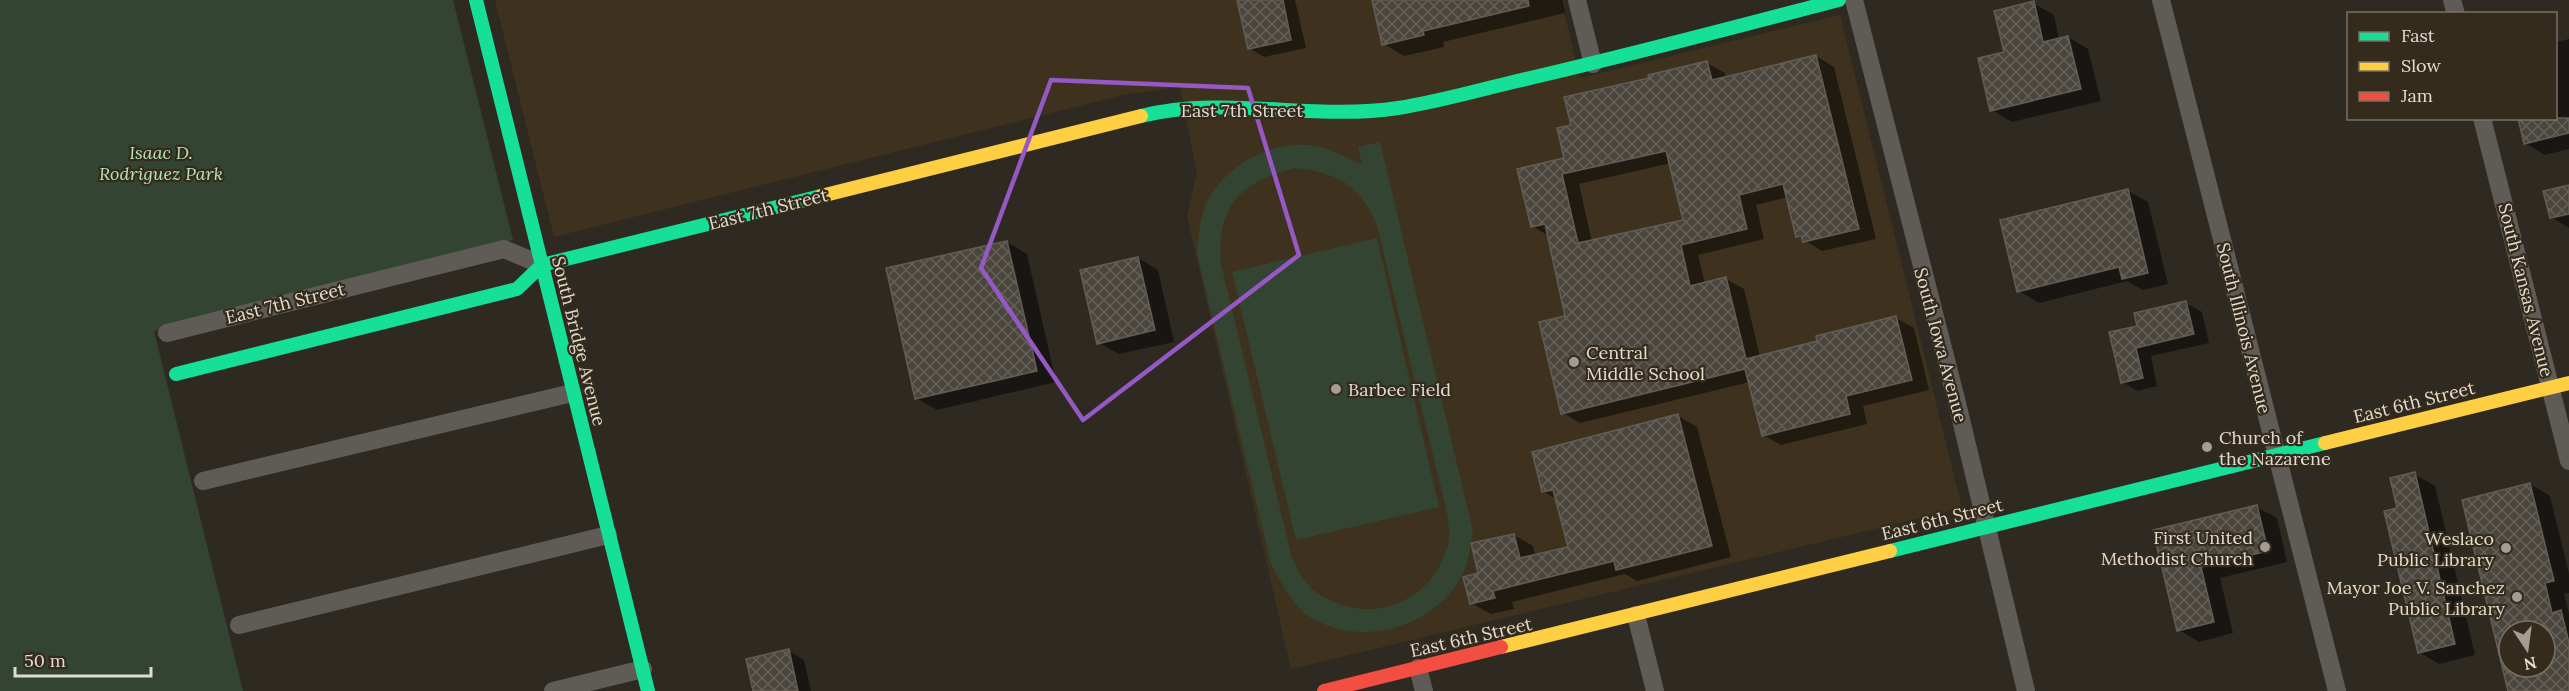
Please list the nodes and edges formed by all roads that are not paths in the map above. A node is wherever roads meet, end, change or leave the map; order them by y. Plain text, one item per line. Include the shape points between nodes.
1 (476, 0) edge
2 (1577, 0) edge
3 (1839, 0) edge
4 (1854, 0) edge
5 (2161, 0) edge
6 (1593, 64) junction
7 (2483, 120) edge
8 (542, 265) junction
9 (167, 333) dead end
10 (176, 374) dead end
11 (2569, 383) edge
12 (2551, 388) junction
13 (572, 393) junction
14 (2277, 455) junction
15 (2569, 461) edge
16 (203, 481) dead end
17 (1985, 527) junction
18 (608, 536) junction
19 (1636, 615) junction
20 (239, 625) dead end
21 (1418, 668) junction
22 (643, 669) junction
23 (553, 691) edge
24 (648, 691) edge
25 (1324, 691) edge
26 (1424, 691) edge
27 (1655, 691) edge
28 (2026, 691) edge
29 (2337, 691) edge

1 - 8 street, South Bridge Avenue
2 - 6 street
3 - 6 street, East 7th Street
4 - 17 street, South Iowa Avenue
5 - 14 street, South Illinois Avenue
6 - 8 street, East 7th Street via 1398,108 1348,111 1221,107 1158,112
7 - 12 street, South Kansas Avenue
8 - 9 street, East 7th Street via 504,249
8 - 10 street via 517,290
8 - 13 street, South Bridge Avenue
11 - 12 street, East 6th Street
12 - 14 street, East 6th Street
12 - 15 street, South Kansas Avenue
13 - 16 street
13 - 18 street, South Bridge Avenue
14 - 17 street, East 6th Street
14 - 29 street, South Illinois Avenue
17 - 19 street, East 6th Street
17 - 28 street, South Iowa Avenue
18 - 20 street
18 - 22 street, South Bridge Avenue
19 - 21 street, East 6th Street
19 - 27 street
21 - 25 street, East 6th Street
21 - 26 street
22 - 23 street
22 - 24 street, South Bridge Avenue

